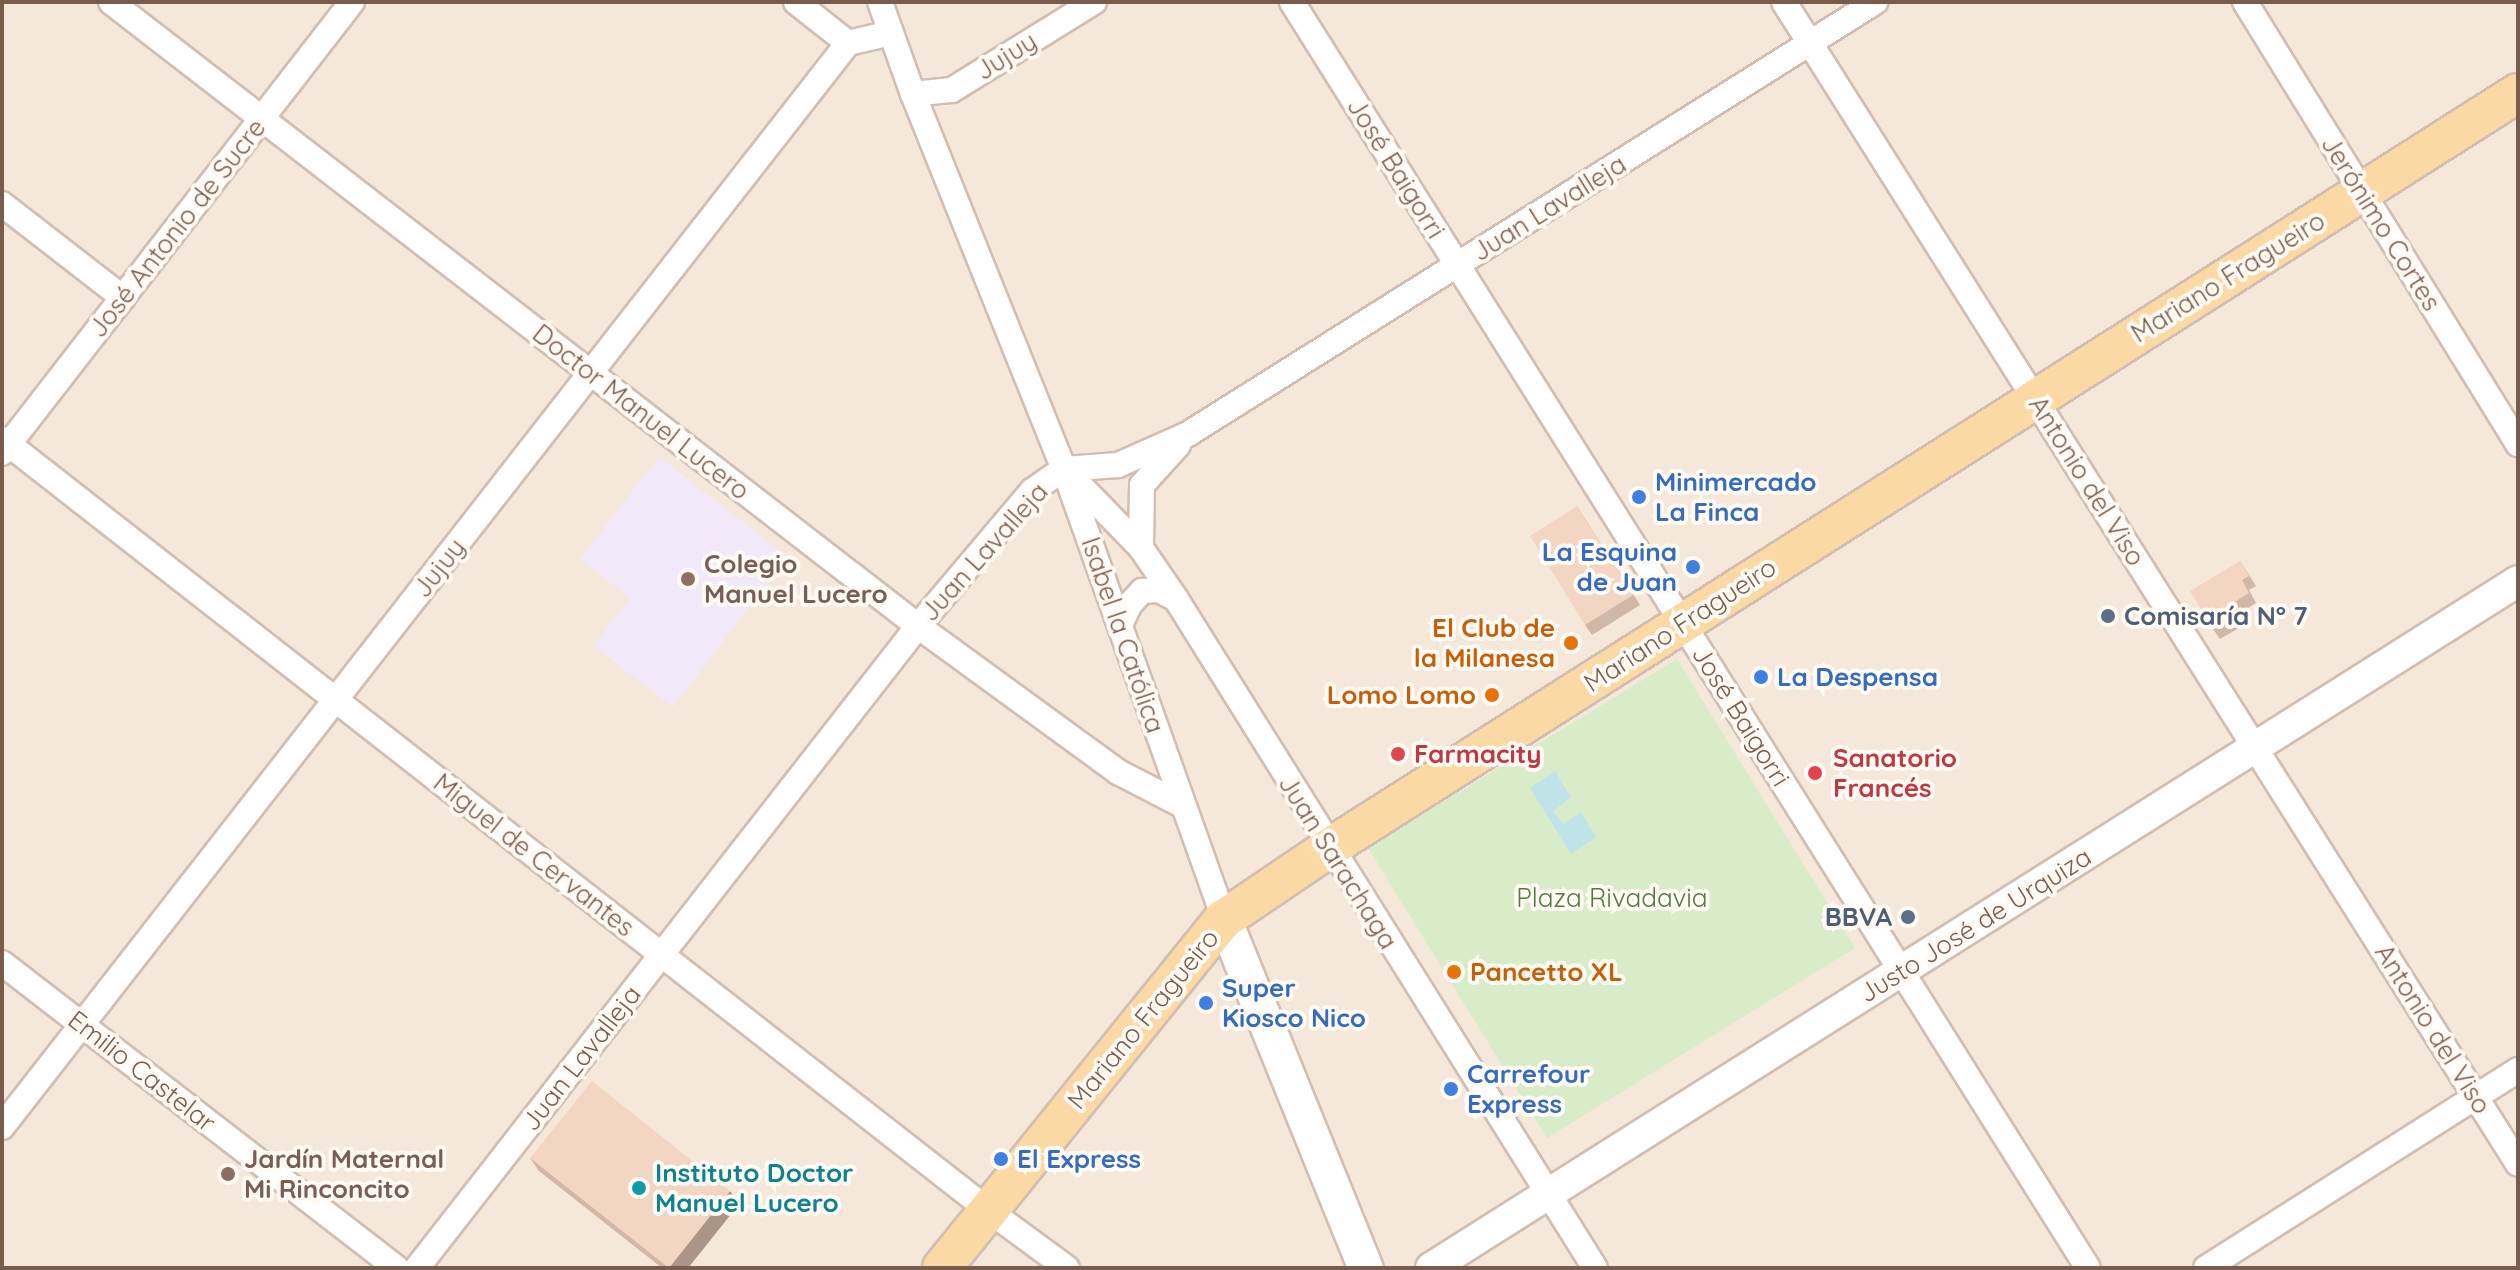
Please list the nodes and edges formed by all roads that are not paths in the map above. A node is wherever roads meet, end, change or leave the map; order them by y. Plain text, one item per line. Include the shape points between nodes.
1 (111, 2) edge
2 (352, 2) edge
3 (796, 2) edge
4 (880, 2) edge
5 (1094, 2) edge
6 (1292, 2) edge
7 (1784, 2) edge
8 (1875, 2) edge
9 (2248, 3) edge
10 (891, 33) junction
11 (848, 43) junction
12 (1810, 43) junction
13 (2518, 93) edge
14 (913, 94) junction
15 (262, 119) junction
16 (2361, 193) junction
17 (2, 204) edge
18 (1458, 266) junction
19 (123, 298) junction
20 (590, 373) junction
21 (2035, 399) junction
22 (1188, 434) junction
23 (2518, 444) edge
24 (4, 446) edge
25 (1064, 469) junction
26 (1141, 548) junction
27 (2518, 581) edge
28 (1176, 599) junction
29 (1683, 623) junction
30 (1120, 625) junction
31 (918, 626) junction
32 (335, 700) junction
33 (2255, 748) junction
34 (1182, 805) junction
35 (1329, 848) junction
36 (1224, 919) junction
37 (662, 955) junction
38 (2, 963) edge
39 (1902, 971) junction
40 (82, 1025) junction
41 (2518, 1070) edge
42 (2476, 1097) junction
43 (2, 1127) edge
44 (2518, 1164) edge
45 (1548, 1194) junction
46 (988, 1210) junction
47 (396, 1268) edge
48 (417, 1268) edge
49 (942, 1268) edge
50 (1067, 1268) edge
51 (1366, 1268) edge
52 (1431, 1268) edge
53 (1595, 1268) edge
54 (2088, 1268) edge
55 (2206, 1268) edge

1 - 15 street, Doctor Manuel Lucero
2 - 15 street, José Antonio de Sucre
3 - 11 street
4 - 10 street, Isabel la Católica
5 - 14 street, Jujuy via 952,90
6 - 18 street, José Baigorri
7 - 12 street, Antonio del Viso
8 - 12 street, Juan Lavalleja
9 - 16 street, Jerónimo Cortes
10 - 11 street
10 - 14 street, Isabel la Católica
11 - 20 street, Jujuy
12 - 18 street, Juan Lavalleja
12 - 21 street, Antonio del Viso
13 - 16 main road, Mariano Fragueiro
14 - 25 street, Isabel la Católica
15 - 19 street, José Antonio de Sucre
15 - 20 street, Doctor Manuel Lucero
16 - 21 main road, Mariano Fragueiro
16 - 23 street, Jerónimo Cortes
17 - 19 street
18 - 22 street, Juan Lavalleja
18 - 29 street, José Baigorri
19 - 24 street, José Antonio de Sucre
20 - 31 street, Doctor Manuel Lucero
20 - 32 street, Jujuy
21 - 29 main road, Mariano Fragueiro
21 - 33 street, Antonio del Viso
22 - 25 street, Juan Lavalleja via 1118,465
22 - 26 street via 1142,485
24 - 32 street, Miguel de Cervantes
25 - 26 street, Juan Sarachaga
25 - 30 street, Isabel la Católica
25 - 31 street, Juan Lavalleja via 1025,499
26 - 28 street, Juan Sarachaga
27 - 33 street, Justo José de Urquiza
28 - 30 street via 1159,590 1142,591
28 - 35 street, Juan Sarachaga
29 - 35 main road, Mariano Fragueiro
29 - 39 street, José Baigorri
30 - 34 street, Isabel la Católica
31 - 34 street, Doctor Manuel Lucero via 1118,772
31 - 37 street, Juan Lavalleja
32 - 37 street, Miguel de Cervantes
32 - 40 street, Jujuy
33 - 39 street, Justo José de Urquiza
33 - 42 street, Antonio del Viso
34 - 36 street, Isabel la Católica
35 - 36 main road, Mariano Fragueiro
35 - 45 street, Juan Sarachaga
36 - 46 main road, Mariano Fragueiro
36 - 51 main road, Isabel la Católica
37 - 46 street, Miguel de Cervantes
37 - 48 street, Juan Lavalleja
38 - 40 street, Emilio Castelar
39 - 45 street, Justo José de Urquiza
39 - 54 street, José Baigorri
40 - 43 street, Jujuy
40 - 47 street, Emilio Castelar
41 - 42 street
42 - 44 street, Antonio del Viso
42 - 55 street
45 - 52 street, Justo José de Urquiza
45 - 53 street, Juan Sarachaga
46 - 49 main road, Mariano Fragueiro
46 - 50 street, Miguel de Cervantes

